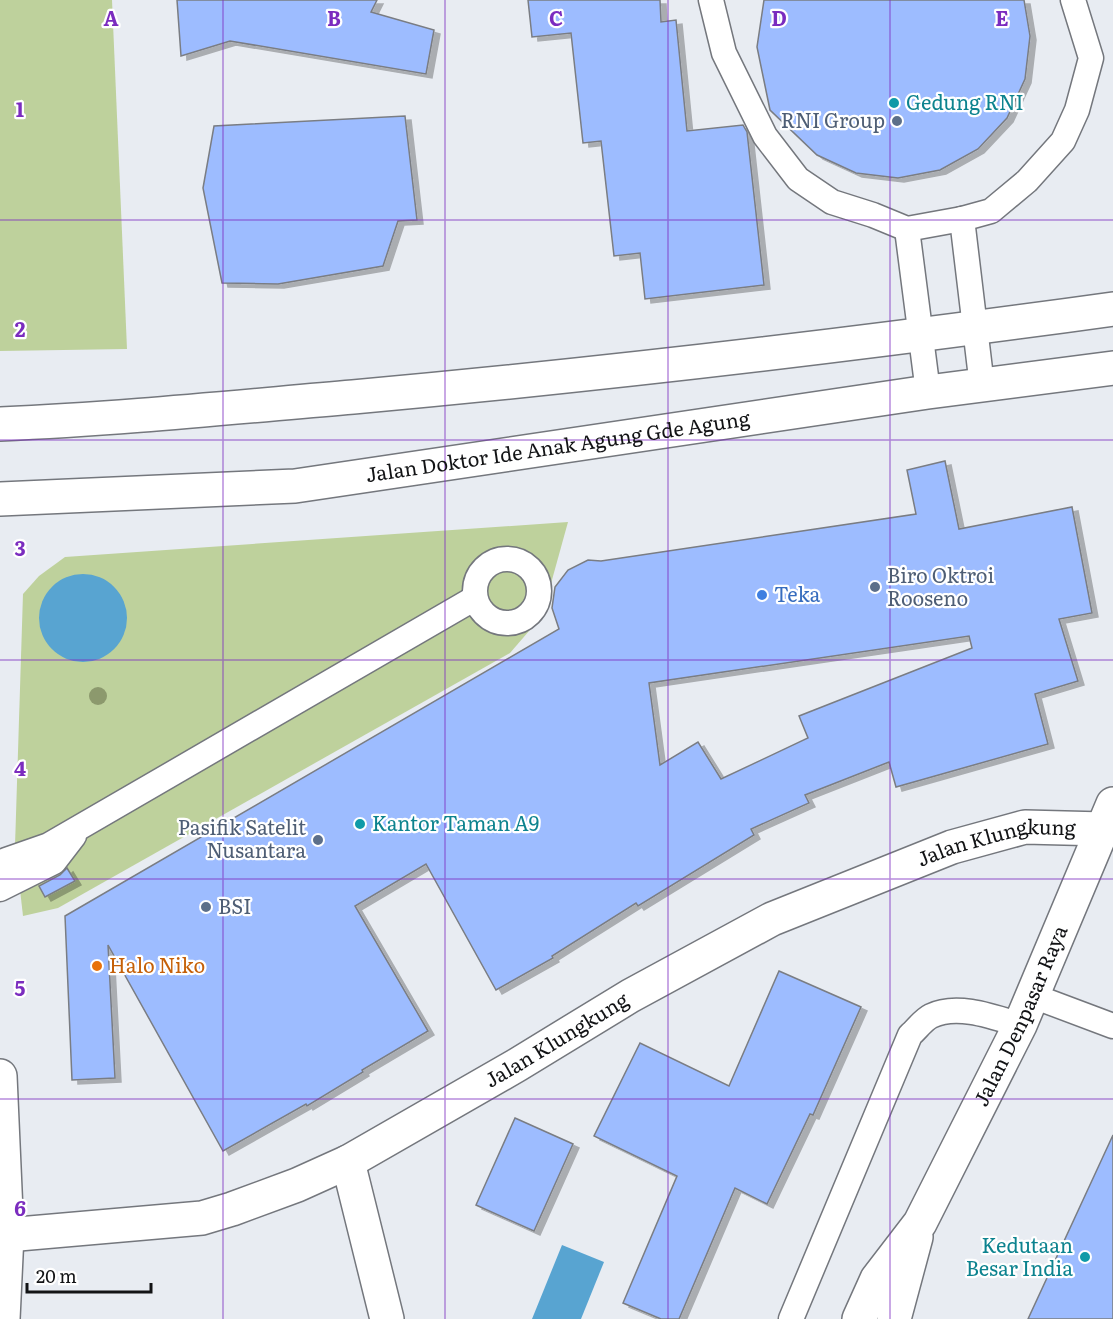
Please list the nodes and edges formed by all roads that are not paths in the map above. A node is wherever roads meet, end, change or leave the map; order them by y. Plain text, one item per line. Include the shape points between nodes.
1 (711, 0) edge
2 (1073, 0) edge
3 (962, 219) junction
4 (908, 229) junction
5 (1113, 309) edge
6 (975, 328) junction
7 (920, 334) junction
8 (1113, 368) edge
9 (982, 386) junction
10 (928, 392) junction
11 (0, 424) edge
12 (0, 499) edge
13 (475, 598) dead end
14 (1108, 817) edge
15 (85, 823) junction
16 (0, 864) edge
17 (0, 889) edge
18 (1033, 996) junction
19 (1020, 1025) junction
20 (1113, 1026) edge
21 (0, 1076) edge
22 (348, 1162) junction
23 (920, 1223) junction
24 (3, 1235) edge
25 (3, 1319) edge
26 (387, 1319) edge
27 (791, 1319) edge
28 (859, 1319) edge
29 (894, 1319) edge

1 - 4 lane via 724,53 744,95 765,136 798,179 832,202
2 - 3 lane via 1091,58 1077,110 1063,141 1027,181 991,211
3 - 4 lane
3 - 6 lane
4 - 7 lane
5 - 6 street
6 - 7 street
6 - 9 lane
7 - 10 lane
7 - 11 street via 524,381 89,420
8 - 9 street, Jalan Doktor Ide Anak Agung Gde Agung
9 - 10 street, Jalan Doktor Ide Anak Agung Gde Agung
10 - 12 street, Jalan Doktor Ide Anak Agung Gde Agung via 295,486
13 - 15 lane
14 - 18 street, Jalan Denpasar Raya
14 - 22 street, Jalan Klungkung via 1025,827 952,846 772,919 630,996
15 - 16 lane via 49,845
15 - 17 lane via 54,862
18 - 19 street, Jalan Denpasar Raya
18 - 20 lane
19 - 23 street, Jalan Denpasar Raya
19 - 27 lane via 945,1010 929,1017 910,1035
21 - 24 street
22 - 24 street, Jalan Klungkung via 297,1185 202,1218
22 - 26 street
23 - 28 street, Jalan Denpasar Raya via 877,1279
23 - 29 street, Jalan Denpasar Raya
24 - 25 street

